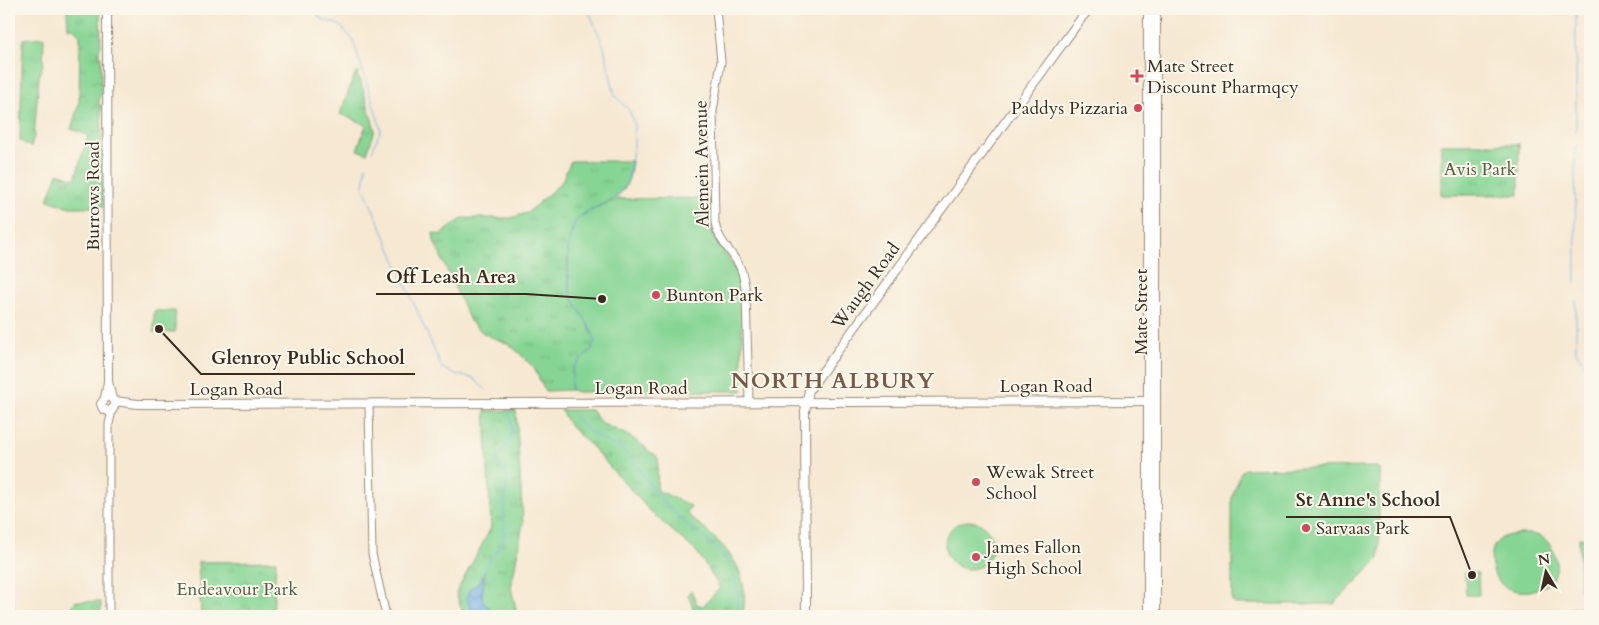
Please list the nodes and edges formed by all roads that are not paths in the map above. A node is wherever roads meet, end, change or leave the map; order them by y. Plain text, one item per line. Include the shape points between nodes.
1 (107, 9) edge
2 (716, 9) edge
3 (1148, 9) edge
4 (1156, 9) edge
5 (1086, 11) edge
6 (1152, 401) junction
7 (749, 402) junction
8 (806, 402) junction
9 (110, 404) junction
10 (369, 404) junction
11 (109, 616) edge
12 (386, 616) edge
13 (806, 616) edge
14 (1148, 616) edge
15 (1156, 616) edge

1 - 9 main road, Burrows Road
2 - 7 street, Alemein Avenue via 721,62 713,111 715,223 720,238 741,268 744,280
3 - 6 main road, Mate Street
4 - 6 main road, Mate Street
5 - 8 main road, Waugh Road via 811,386
6 - 8 main road, Logan Road
6 - 14 main road, Mate Street
6 - 15 main road, Mate Street
7 - 8 main road, Logan Road
7 - 10 main road, Logan Road
8 - 13 main road, Waugh Road
9 - 10 main road, Logan Road
9 - 11 street
10 - 12 street via 372,554

